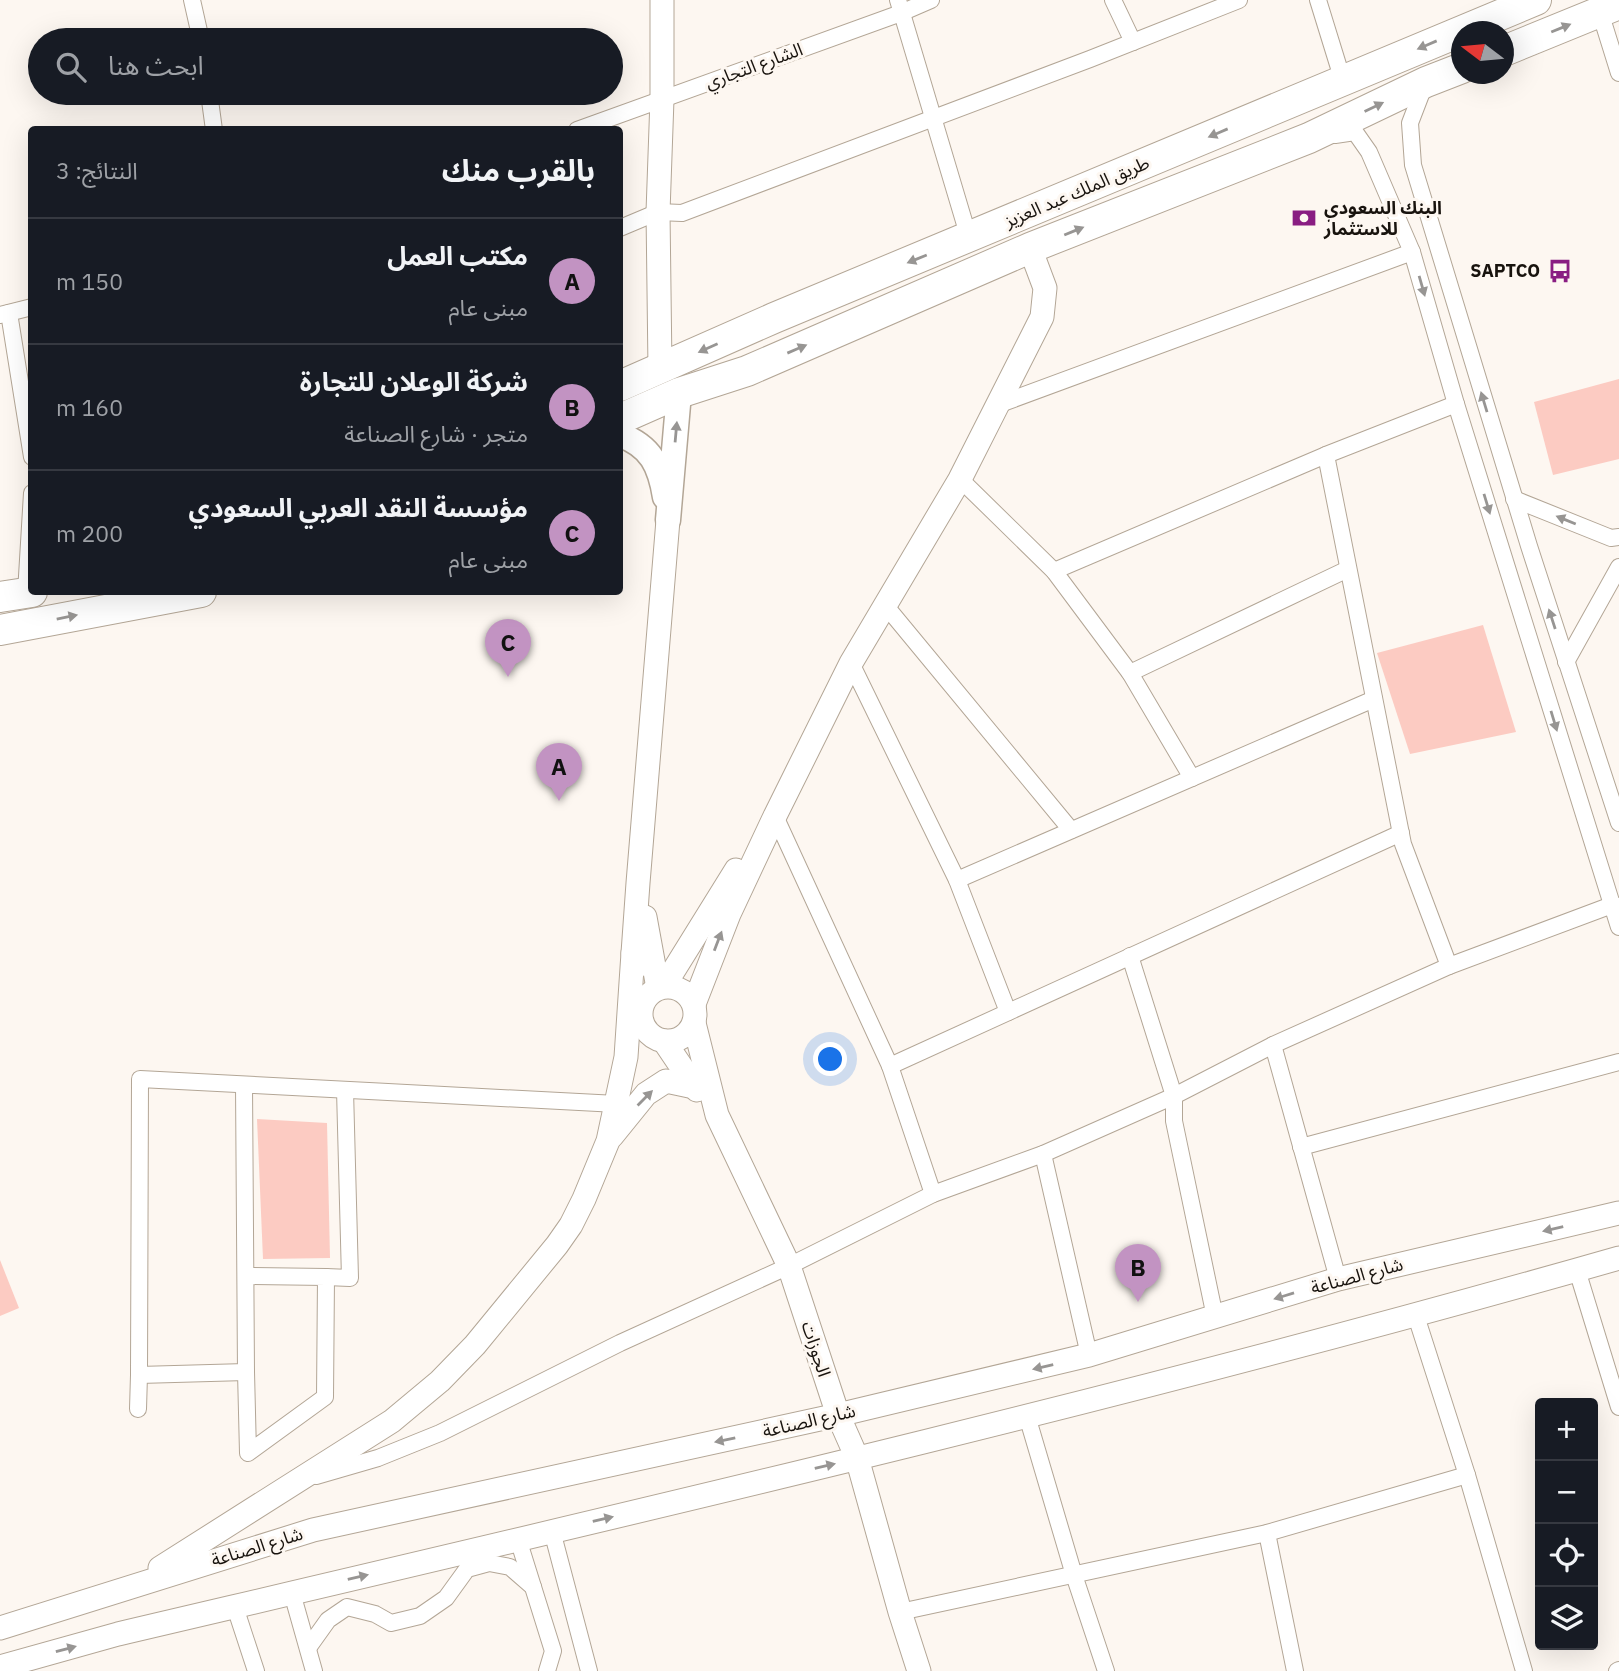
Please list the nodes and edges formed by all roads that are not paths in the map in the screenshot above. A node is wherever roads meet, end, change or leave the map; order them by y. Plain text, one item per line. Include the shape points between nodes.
1 (192, 0) edge
2 (662, 0) edge
3 (931, 0) edge
4 (1113, 0) edge
5 (1239, 0) edge
6 (1318, 0) edge
7 (1536, 0) edge
8 (900, 6) edge
9 (1609, 8) edge
10 (198, 28) edge
11 (1133, 42) junction
12 (1514, 47) edge
13 (1451, 72) edge
14 (1619, 73) edge
15 (1343, 81) junction
16 (1426, 82) junction
17 (662, 99) junction
18 (211, 105) edge
19 (933, 118) junction
20 (213, 126) edge
21 (588, 126) edge
22 (1309, 138) junction
23 (658, 212) junction
24 (623, 227) edge
25 (969, 238) junction
26 (1030, 248) junction
27 (1412, 252) junction
28 (28, 308) edge
29 (4, 314) edge
30 (660, 368) junction
31 (623, 385) edge
32 (679, 393) junction
33 (1000, 404) junction
34 (1456, 404) junction
35 (623, 418) edge
36 (28, 435) edge
37 (623, 436) edge
38 (1326, 455) junction
39 (960, 479) junction
40 (1514, 499) junction
41 (668, 520) junction
42 (28, 524) edge
43 (1619, 537) edge
44 (1619, 567) edge
45 (1348, 569) junction
46 (1054, 571) junction
47 (19, 594) edge
48 (185, 595) edge
49 (885, 605) junction
50 (0, 630) edge
51 (1566, 662) junction
52 (852, 663) junction
53 (1130, 673) junction
54 (1374, 699) junction
55 (1192, 778) junction
56 (775, 816) junction
57 (1619, 824) edge
58 (1071, 830) junction
59 (1401, 834) junction
60 (957, 880) junction
61 (638, 883) junction
62 (1615, 906) edge
63 (1619, 927) edge
64 (633, 953) junction
65 (1130, 956) junction
66 (1449, 966) junction
67 (661, 987) junction
68 (1008, 1012) junction
69 (640, 1014) junction
70 (694, 1014) junction
71 (664, 1041) junction
72 (1273, 1045) junction
73 (626, 1057) junction
74 (1619, 1062) edge
75 (890, 1066) junction
76 (244, 1085) junction
77 (694, 1087) junction
78 (345, 1090) junction
79 (1174, 1096) junction
80 (617, 1104) junction
81 (717, 1115) junction
82 (608, 1141) junction
83 (1301, 1147) junction
84 (1042, 1154) junction
85 (933, 1194) junction
86 (1619, 1213) edge
87 (1619, 1258) edge
88 (789, 1266) junction
89 (1577, 1270) junction
90 (246, 1276) junction
91 (326, 1277) junction
92 (1338, 1279) junction
93 (1416, 1316) junction
94 (1215, 1317) junction
95 (1089, 1355) junction
96 (246, 1372) junction
97 (139, 1375) junction
98 (1619, 1407) edge
99 (138, 1409) dead end
100 (838, 1415) junction
101 (1027, 1416) junction
102 (857, 1458) junction
103 (1466, 1475) junction
104 (301, 1480) junction
105 (552, 1531) junction
106 (1268, 1533) junction
107 (518, 1539) junction
108 (465, 1560) junction
109 (1074, 1575) junction
110 (134, 1585) junction
111 (322, 1586) junction
112 (533, 1587) junction
113 (292, 1593) junction
114 (235, 1607) junction
115 (347, 1607) junction
116 (900, 1612) junction
117 (0, 1628) edge
118 (308, 1648) junction
119 (0, 1667) edge
120 (256, 1671) edge
121 (314, 1671) edge
122 (547, 1671) edge
123 (589, 1671) edge
124 (919, 1671) edge
125 (1106, 1671) edge
126 (1295, 1671) edge
127 (1524, 1671) edge

1 - 10 street
2 - 17 street
3 - 8 street, الشارع التجاري
4 - 11 street
5 - 11 street
6 - 15 street
7 -> 15 highway, طريق الملك عبد العزيز
8 - 17 street, الشارع التجاري
8 - 19 street
12 -> 9 highway
9 - 14 street
11 - 19 street
13 - 16 highway, طريق الملك عبد العزيز
15 -> 25 highway, طريق الملك عبد العزيز
22 -> 16 highway, طريق الملك عبد العزيز
40 -> 16 street via 1413,165 1410,122
17 - 21 street, الشارع التجاري
17 - 23 street
18 - 20 street
19 - 23 street via 681,213
19 - 25 street
26 -> 22 highway, طريق الملك عبد العزيز
22 - 27 street via 1355,132 1369,152
23 - 24 street
23 - 30 street
25 -> 30 highway, طريق الملك عبد العزيز
32 -> 26 highway, طريق الملك عبد العزيز via 747,371
26 - 33 street via 1045,288 1042,317
27 - 33 street
27 -> 34 street
28 - 29 street
29 - 36 street
30 - 31 highway, طريق الملك عبد العزيز
32 - 35 highway, طريق الملك عبد العزيز
41 -> 32 main road
33 - 39 street
34 - 38 street
34 -> 62 street
37 - 41 main road via 651,455 662,480
38 - 45 street
38 - 46 street
39 - 46 street
39 - 49 street
43 -> 40 street via 1611,538
51 -> 40 street
41 - 61 street
42 - 47 street
44 - 51 street
45 - 53 street
45 - 54 street
46 - 53 street
50 -> 48 highway
49 - 52 street
49 - 58 street
51 - 57 street
52 - 56 street
52 - 60 street
53 - 55 street
54 - 55 street
54 - 59 street
55 - 58 street
56 - 67 street
70 -> 56 street via 729,914
56 - 75 street
58 - 60 street
59 - 65 street
59 - 66 street
60 - 68 street
61 - 64 street
61 - 67 street
62 - 63 street
62 - 66 street
64 - 69 street
64 - 73 street
65 - 68 street
65 - 79 street
66 - 72 street
67 - 69 street via 648,994
67 - 70 street via 682,990
68 - 75 street
69 - 71 street via 649,1034
69 - 73 street
70 - 71 street via 682,1038
70 - 81 street
71 - 77 street
72 - 79 street
72 - 83 street
73 - 80 street
74 - 83 street
75 - 85 street
76 - 78 street
76 - 90 street
76 - 97 street via 140,1079
77 - 81 street
82 -> 77 street via 646,1094 666,1082
78 - 80 street
78 - 91 street via 350,1278
79 - 84 street
79 - 94 street via 1174,1121
80 - 82 street
81 - 88 street, الجوزات
82 - 104 street via 571,1225 475,1345 392,1422
83 - 92 street
84 - 85 street
84 - 95 street
85 - 88 street
86 -> 92 street, شارع الصناعة
87 - 89 street
88 - 100 street, الجوزات
88 - 104 street via 440,1433 379,1458
89 - 93 street
89 - 98 street
90 - 91 street
90 - 96 street
91 - 96 street via 325,1397 248,1453
92 -> 94 street, شارع الصناعة
93 - 101 street
93 - 103 street
94 - 95 street, شارع الصناعة
95 -> 100 street, شارع الصناعة
96 - 97 street
97 - 99 street
100 - 102 street, الجوزات
100 -> 110 street, شارع الصناعة via 313,1530
101 - 102 street
101 - 109 street
105 -> 102 street
102 - 116 street, الجوزات
103 - 106 street
103 - 127 street
104 - 110 street
105 - 107 street
105 - 123 street
106 - 109 street
106 - 126 street
107 - 108 street
107 - 112 street
111 -> 108 street
108 - 112 street via 510,1567
108 - 115 street via 446,1598 421,1616 391,1623
109 - 116 street
109 - 125 street
110 - 117 street, شارع الصناعة
111 - 113 street
111 - 115 street
112 - 122 street via 553,1651
113 - 114 street
113 - 118 street
119 -> 114 street
114 - 120 street
115 - 118 street via 328,1620
116 - 124 street, الجوزات
118 - 121 street

